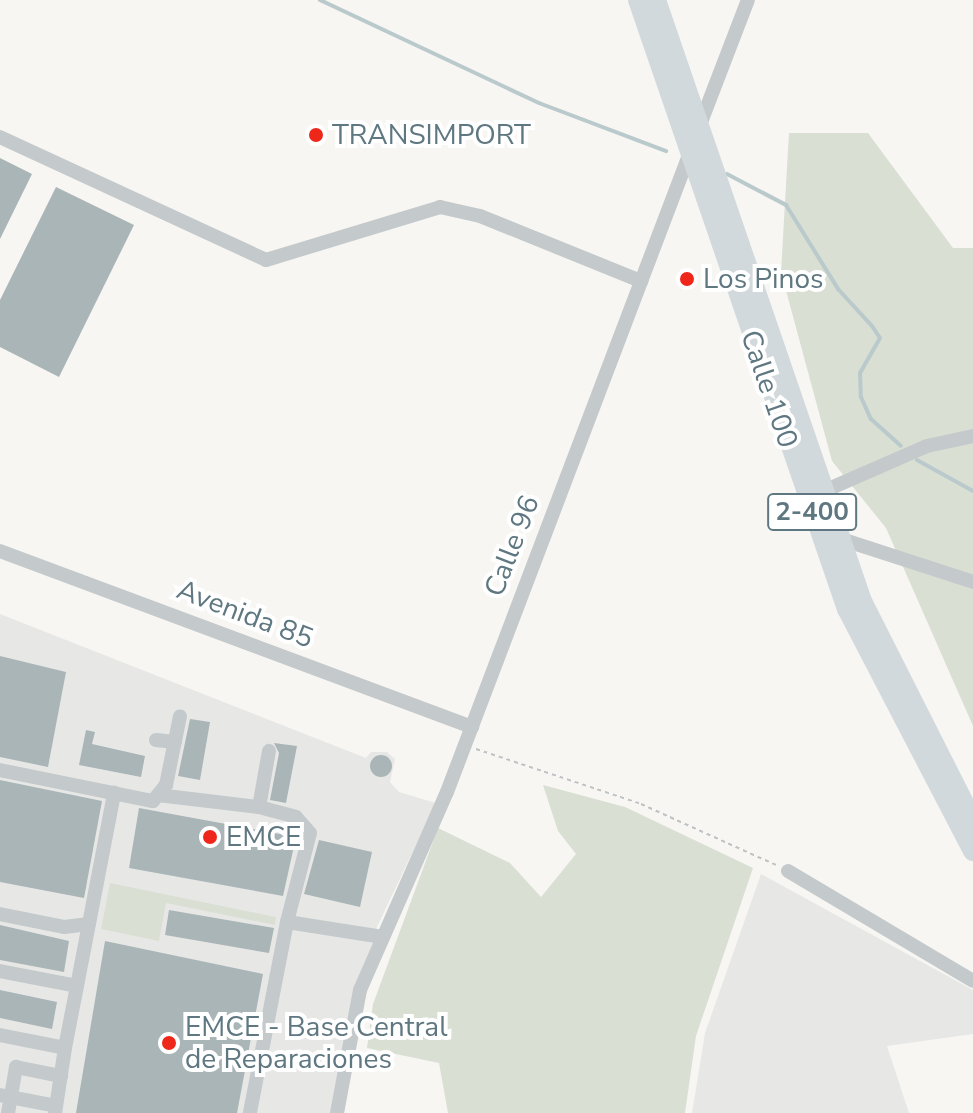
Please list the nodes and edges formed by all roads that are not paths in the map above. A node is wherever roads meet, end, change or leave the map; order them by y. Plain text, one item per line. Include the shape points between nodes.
1 (638, 0) edge
2 (656, 0) edge
3 (748, 0) edge
4 (698, 131) junction
5 (0, 137) edge
6 (688, 157) junction
7 (641, 281) junction
8 (973, 436) edge
9 (824, 491) junction
10 (841, 539) junction
11 (0, 551) edge
12 (973, 582) edge
13 (180, 716) dead end
14 (472, 727) junction
15 (156, 740) dead end
16 (175, 742) junction
17 (269, 751) dead end
18 (0, 770) edge
19 (114, 793) junction
20 (158, 795) junction
21 (259, 807) junction
22 (973, 821) edge
23 (973, 851) edge
24 (788, 871) road end
25 (0, 914) edge
26 (287, 922) junction
27 (89, 924) junction
28 (383, 937) junction
29 (0, 971) edge
30 (973, 981) edge
31 (77, 986) junction
32 (0, 1035) edge
33 (65, 1048) junction
34 (61, 1076) junction
35 (5, 1096) edge
36 (56, 1110) edge
37 (8, 1113) edge
38 (250, 1113) edge
39 (337, 1113) edge

1 - 6 highway, Calle 100 / 2-400
2 - 4 highway, Calle 100 / 2-400
3 - 4 street, Calle 96
4 - 6 street, Calle 96
4 - 9 highway, Calle 100 / 2-400
5 - 7 street via 266,260 440,207 480,216
6 - 7 street, Calle 96
6 - 23 highway, Calle 100 / 2-400 via 847,609
7 - 14 street, Calle 96
8 - 9 street via 949,439
9 - 10 highway, Calle 100 / 2-400
10 - 12 street
10 - 22 highway, Calle 100 / 2-400 via 862,601
11 - 14 street, Avenida 85
13 - 16 street
14 - 28 street, Calle 96
15 - 16 street
16 - 20 street via 166,785
17 - 21 street
18 - 19 street
19 - 20 street via 153,801
19 - 27 street
20 - 21 street
21 - 26 street via 306,822 310,833
24 - 30 street
25 - 27 street via 64,927
26 - 28 street
26 - 38 street
27 - 31 street
28 - 39 street, Calle 96 via 360,990
29 - 31 street
31 - 33 street
32 - 33 street
33 - 34 street
34 - 35 street via 16,1067
34 - 36 street
35 - 36 street
35 - 37 street

